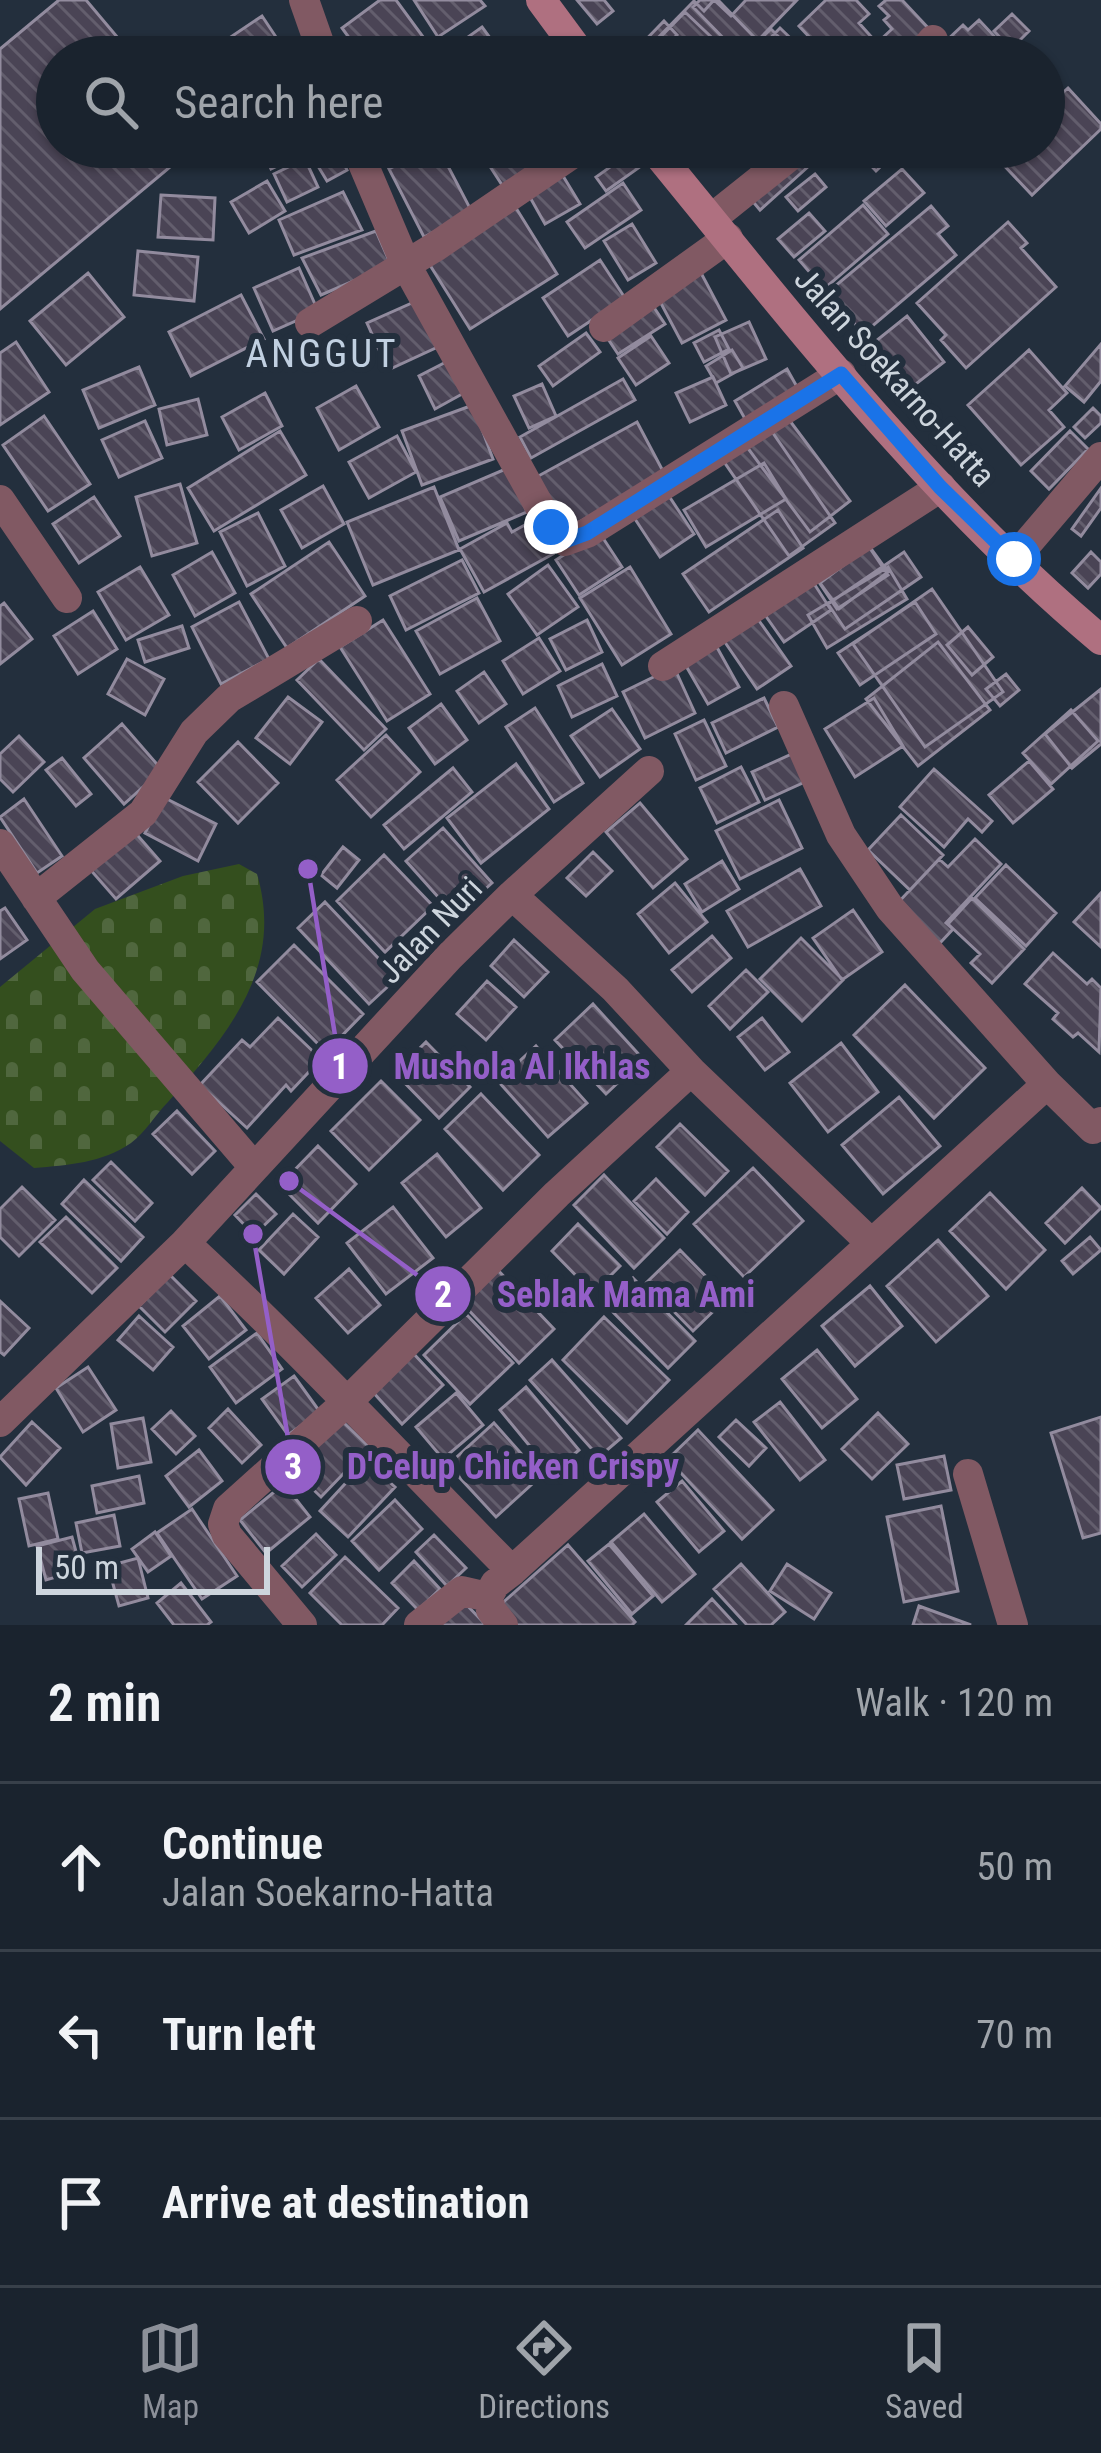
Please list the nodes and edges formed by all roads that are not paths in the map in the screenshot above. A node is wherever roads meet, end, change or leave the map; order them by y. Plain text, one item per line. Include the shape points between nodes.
1 (304, 0) edge
2 (541, 0) edge
3 (317, 36) edge
4 (568, 36) edge
5 (365, 168) edge
6 (551, 168) edge
7 (669, 168) edge
8 (780, 168) edge
9 (719, 229) junction
10 (406, 265) junction
11 (310, 323) dead end
12 (604, 327) dead end
13 (841, 374) junction
14 (1101, 457) edge
15 (940, 487) junction
16 (0, 500) edge
17 (1014, 559) junction
18 (67, 598) dead end
19 (357, 621) dead end
20 (1098, 632) edge
21 (663, 666) dead end
22 (784, 706) dead end
23 (649, 771) dead end
24 (0, 844) edge
25 (512, 895) junction
26 (37, 898) junction
27 (691, 1071) junction
28 (1047, 1084) junction
29 (1098, 1130) edge
30 (253, 1166) junction
31 (185, 1243) junction
32 (870, 1243) junction
33 (349, 1400) junction
34 (0, 1422) edge
35 (968, 1474) dead end
36 (512, 1570) junction
37 (488, 1597) junction
38 (302, 1625) edge
39 (419, 1625) edge
40 (503, 1625) edge
41 (1013, 1625) edge

1 - 3 street
2 - 4 main road
5 - 10 street
6 - 10 street
7 - 9 main road, Jalan Soekarno-Hatta
8 - 9 street
9 - 12 street
9 - 13 main road, Jalan Soekarno-Hatta
10 - 11 street
10 - 13 street via 565,541
13 - 15 main road, Jalan Soekarno-Hatta
14 - 17 street
15 - 17 main road, Jalan Soekarno-Hatta
15 - 21 street
16 - 18 street
17 - 20 main road, Jalan Soekarno-Hatta
19 - 26 street via 229,698 194,732 142,813
22 - 28 street via 841,835 890,908
23 - 25 street
24 - 26 street
25 - 27 street, Jalan Nuri
25 - 30 street, Jalan Nuri
26 - 30 street via 121,1016
27 - 32 street, Jalan Nuri
27 - 33 street
28 - 29 street
28 - 32 street
30 - 31 street, Jalan Nuri
31 - 33 street
31 - 34 street, Jalan Nuri
32 - 36 street
33 - 36 street
33 - 38 street via 224,1516 227,1535
35 - 41 street
36 - 37 street
37 - 39 street via 462,1591
37 - 40 street

